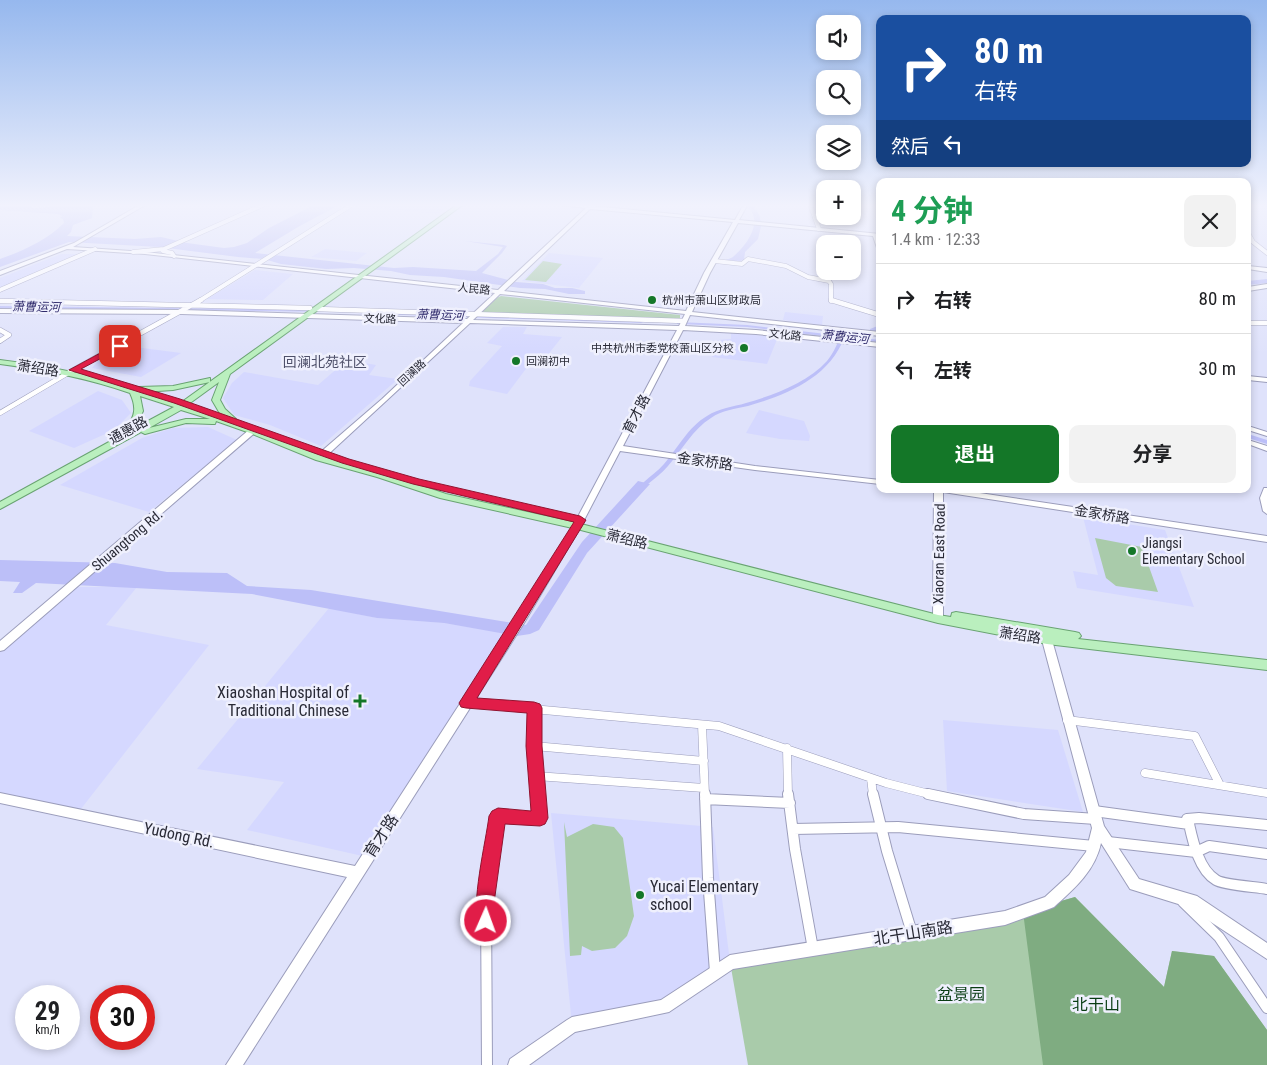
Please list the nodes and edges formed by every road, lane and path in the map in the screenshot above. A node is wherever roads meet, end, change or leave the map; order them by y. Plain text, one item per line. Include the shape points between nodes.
1 (53, 254) edge
2 (84, 254) edge
3 (150, 254) edge
4 (275, 254) edge
5 (389, 254) edge
6 (390, 254) edge
7 (540, 254) edge
8 (719, 254) edge
9 (174, 256) joint
10 (715, 261) junction
11 (257, 265) junction
12 (371, 267) junction
13 (1251, 268) edge
14 (1267, 270) edge
15 (0, 274) edge
16 (358, 277) junction
17 (1267, 286) edge
18 (1251, 289) edge
19 (0, 290) edge
20 (498, 292) junction
21 (0, 301) edge
22 (190, 306) junction
23 (0, 311) edge
24 (309, 311) junction
25 (182, 312) junction
26 (689, 313) junction
27 (474, 314) junction
28 (876, 314) edge
29 (466, 322) junction
30 (1251, 323) edge
31 (1267, 323) edge
32 (683, 324) junction
33 (0, 330) edge
34 (876, 339) edge
35 (876, 339) edge
36 (0, 341) edge
37 (0, 360) edge
38 (71, 371) junction
39 (227, 373) junction
40 (1251, 378) edge
41 (207, 380) junction
42 (1267, 380) edge
43 (137, 390) junction
44 (178, 404) junction
45 (0, 413) edge
46 (232, 422) junction
47 (1251, 429) edge
48 (253, 432) junction
49 (127, 433) junction
50 (1267, 434) edge
51 (1251, 443) edge
52 (619, 448) junction
53 (1267, 449) edge
54 (322, 455) junction
55 (876, 482) edge
56 (1267, 490) edge
57 (939, 493) edge
58 (965, 493) edge
59 (0, 500) edge
60 (0, 506) edge
61 (1267, 512) edge
62 (579, 523) junction
63 (1267, 539) edge
64 (938, 616) junction
65 (1047, 640) junction
66 (0, 647) edge
67 (1267, 660) edge
68 (1267, 665) edge
69 (466, 703) junction
70 (534, 708) junction
71 (1067, 720) junction
72 (702, 725) junction
73 (534, 746) junction
74 (787, 748) junction
75 (704, 761) junction
76 (1145, 773) dead end
77 (536, 776) junction
78 (871, 778) junction
79 (1220, 785) junction
80 (704, 788) junction
81 (1267, 793) edge
82 (0, 798) edge
83 (705, 799) junction
84 (790, 803) junction
85 (1096, 819) junction
86 (1189, 824) junction
87 (1267, 825) edge
88 (881, 828) junction
89 (793, 829) junction
90 (1108, 842) junction
91 (1094, 846) junction
92 (1196, 852) junction
93 (1267, 854) edge
94 (358, 872) junction
95 (1267, 889) edge
96 (1176, 896) junction
97 (912, 933) junction
98 (813, 949) junction
99 (1267, 952) edge
100 (715, 973) junction
101 (1267, 1008) edge
102 (236, 1065) edge
103 (487, 1065) edge
104 (516, 1065) edge

1 - 15 main road
2 - 19 street
3 - 9 main road, 人民路
4 - 11 street
5 - 12 main road
6 - 12 main road
7 - 20 main road, 回澜路
8 - 10 main road, 育才路
9 - 11 main road, 人民路
10 - 26 main road, 育才路
10 - 28 street via 742,264 748,259 786,266 808,277 829,281 830,301
11 - 16 main road, 人民路
11 - 22 street
12 - 16 main road
13 - 14 main road
16 - 20 main road, 人民路
16 - 24 main road
17 - 18 main road
20 - 26 main road, 人民路
20 - 27 main road, 回澜路
21 - 22 street
22 - 24 street
22 - 25 street
23 - 25 street, 文化路
24 - 25 street, 文化路
24 - 27 street
24 - 29 main road, 文化路
24 - 39 main road
24 - 41 main road, 通惠路
25 - 38 street
26 - 32 main road, 育才路
26 - 34 main road, 人民路
27 - 29 main road, 回澜路
27 - 32 street
29 - 32 main road, 文化路
29 - 54 main road, 回澜路
30 - 31 street
32 - 35 main road, 文化路 via 852,342
32 - 52 main road, 育才路
33 - 36 street via 9,335
37 - 38 main road, 萧绍路
38 - 43 main road, 萧绍路
38 - 45 street
39 - 44 main road
39 - 46 main road via 216,400
40 - 42 main road
41 - 43 main road via 172,388
41 - 44 main road, 通惠路
43 - 44 main road, 萧绍路
43 - 49 main road via 139,416
44 - 46 main road, 萧绍路
44 - 49 main road, 通惠路
46 - 48 main road, 萧绍路
46 - 49 main road via 186,421
46 - 54 main road
47 - 50 main road
48 - 54 main road, 萧绍路
48 - 66 main road, Shuangtong Rd.
49 - 59 main road, 通惠路
49 - 60 main road
51 - 53 main road
52 - 55 main road, 金家桥路
52 - 62 main road, 育才路
54 - 62 main road, 萧绍路 via 443,496
56 - 61 main road via 1264,498
57 - 64 main road, Xiaoran East Road
58 - 63 main road, 金家桥路
62 - 64 main road, 萧绍路
62 - 69 main road, 育才路
64 - 65 main road, 萧绍路
64 - 67 main road via 1103,641
65 - 68 main road, 萧绍路
65 - 71 main road, 北干山南路
69 - 70 street
69 - 94 main road, 育才路
70 - 72 street
70 - 73 street
71 - 79 street via 1195,736
71 - 85 main road, 北干山南路
72 - 74 street via 719,726
72 - 75 street
73 - 75 street
73 - 77 street
74 - 78 street
74 - 84 street
75 - 80 street
76 - 79 street
77 - 80 street
77 - 103 street via 540,818 498,816 486,903
78 - 85 street via 945,798 1024,814
78 - 88 street
79 - 81 street
80 - 83 street
82 - 94 main road, Yudong Rd.
83 - 84 street
83 - 100 street
84 - 89 street
85 - 86 street
85 - 90 main road
85 - 91 main road, 北干山南路
86 - 87 street via 1187,819 1200,818
86 - 92 street
88 - 89 street
88 - 91 street via 898,826
88 - 97 street
89 - 98 street
90 - 92 street
90 - 96 main road via 1135,884
91 - 97 main road, 北干山南路 via 1074,880 1049,902 1005,918
92 - 93 street via 1209,846
92 - 95 street via 1217,881
94 - 102 main road, 育才路
96 - 99 main road via 1192,900
96 - 101 street via 1219,937
97 - 98 main road, 北干山南路
98 - 100 main road, 北干山南路 via 730,962
100 - 104 main road, 北干山南路 via 664,1007 572,1025

